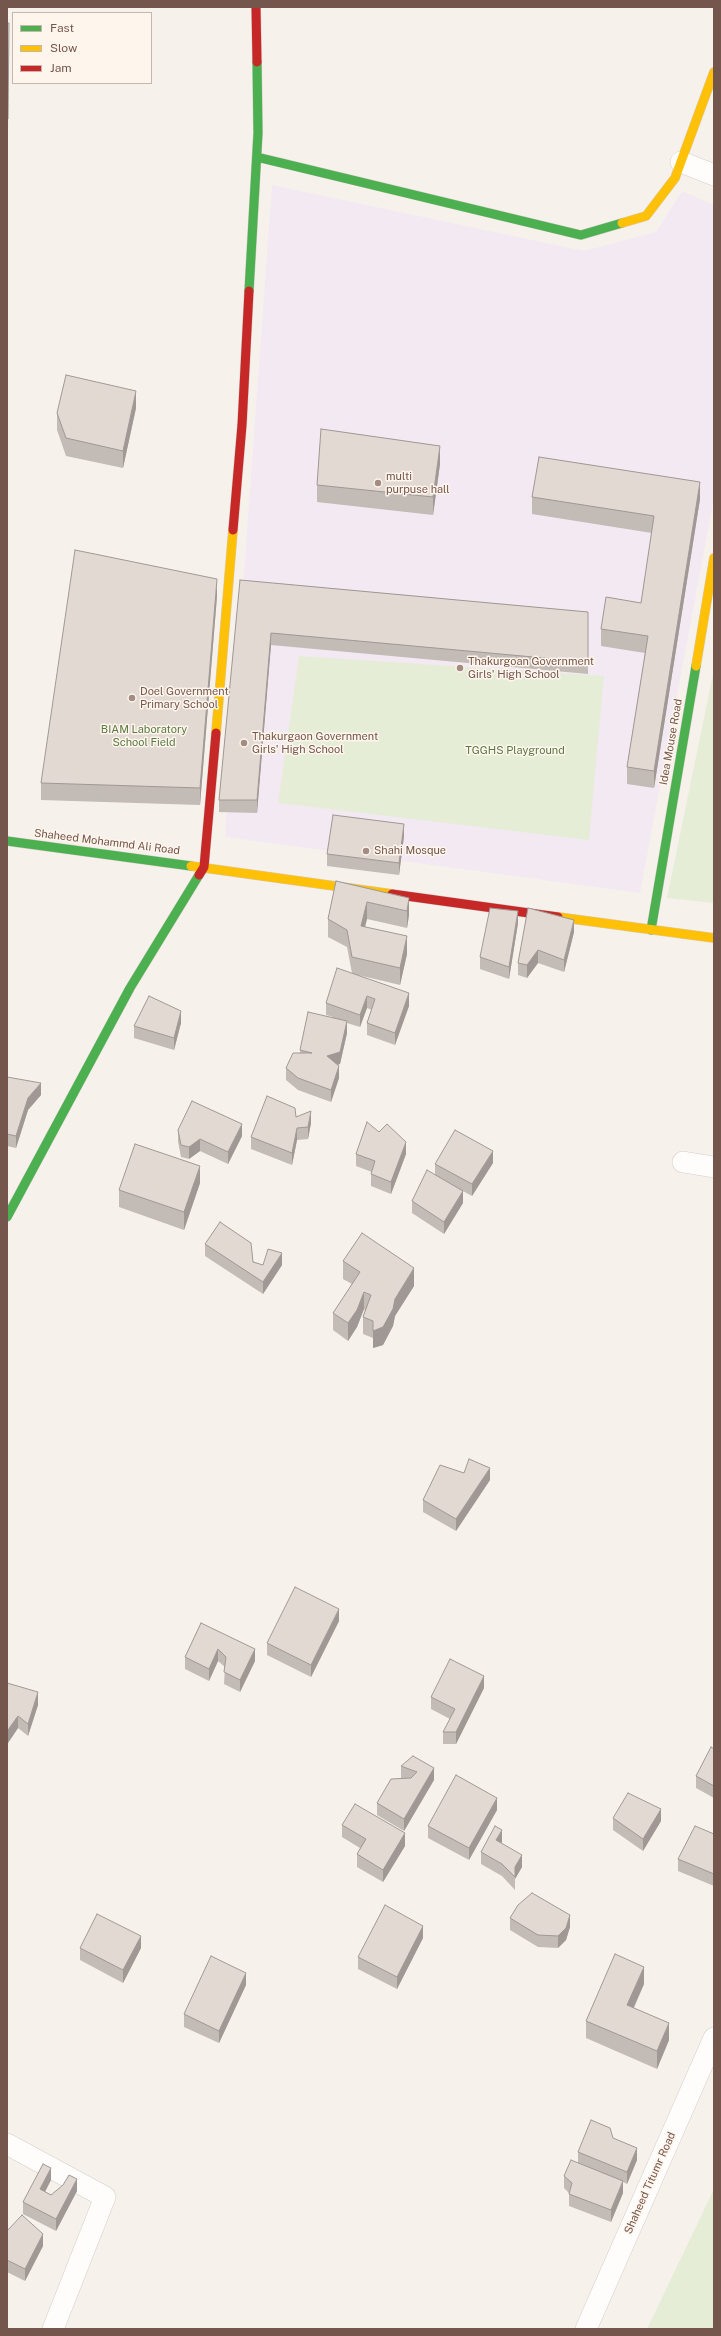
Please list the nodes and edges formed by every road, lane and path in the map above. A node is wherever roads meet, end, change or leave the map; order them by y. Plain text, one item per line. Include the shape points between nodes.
1 (256, 7) edge
2 (714, 72) edge
3 (256, 157) junction
4 (681, 162) junction
5 (714, 175) edge
6 (714, 558) edge
7 (7, 841) edge
8 (204, 867) junction
9 (651, 930) junction
10 (714, 938) edge
11 (683, 1162) dead end
12 (714, 1167) edge
13 (7, 1217) edge
14 (714, 2038) edge
15 (7, 2144) edge
16 (53, 2329) edge
17 (586, 2329) edge

1 - 3 street
2 - 4 street
3 - 4 street via 581,235 646,216 675,178
3 - 8 street via 242,425
4 - 5 street
6 - 9 street, Idea Mouse Road
7 - 8 street, Shaheed Mohammd Ali Road
8 - 9 street, Shaheed Mohammd Ali Road
8 - 13 street via 130,988
9 - 10 street, Shaheed Mohammd Ali Road
11 - 12 street
14 - 17 street, Shaheed Titumr Road
15 - 16 street via 105,2197

